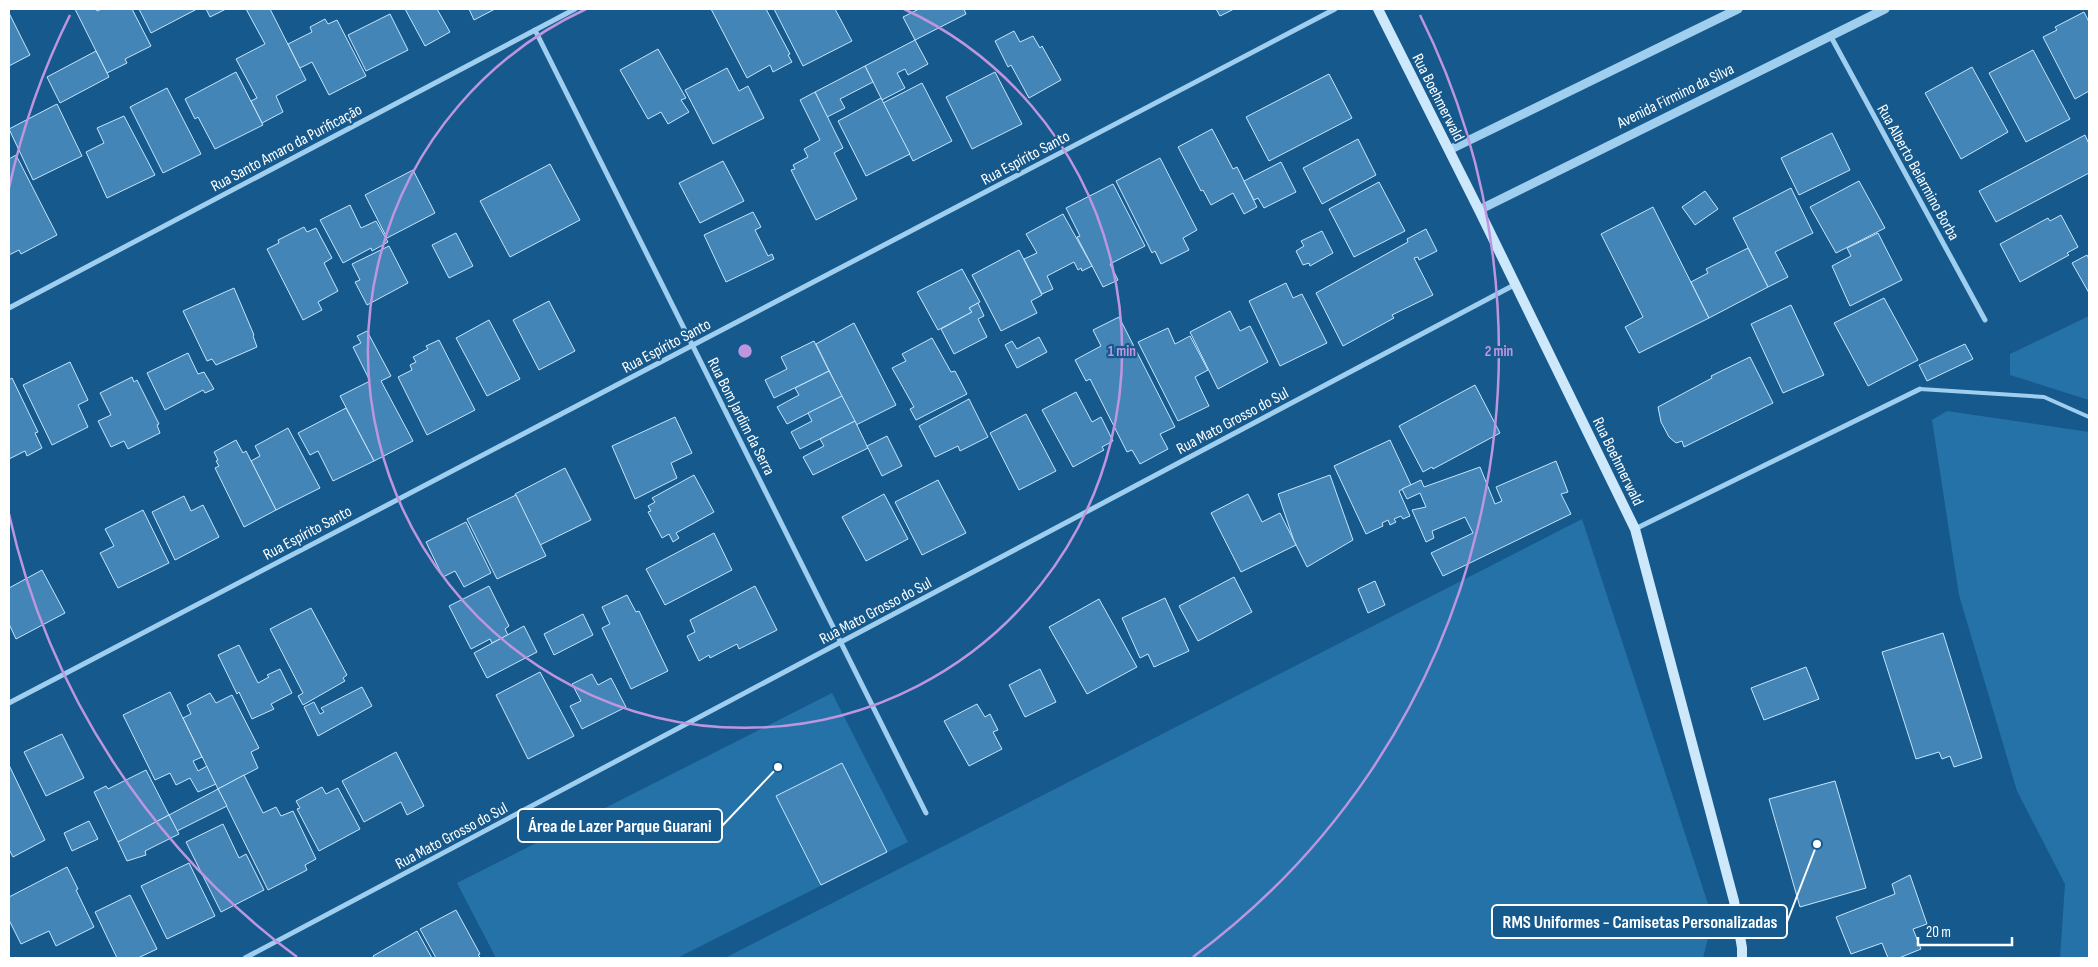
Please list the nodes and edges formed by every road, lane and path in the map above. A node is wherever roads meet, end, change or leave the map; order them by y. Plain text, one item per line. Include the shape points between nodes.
1 (575, 9) edge
2 (1335, 9) edge
3 (1378, 9) edge
4 (1738, 9) edge
5 (1885, 9) edge
6 (535, 30) junction
7 (1830, 35) junction
8 (1449, 150) junction
9 (1479, 210) junction
10 (1516, 284) junction
11 (9, 308) edge
12 (1985, 320) dead end
13 (692, 345) junction
14 (1920, 388) joint
15 (2089, 417) edge
16 (1635, 529) junction
17 (841, 642) junction
18 (9, 703) edge
19 (926, 813) dead end
20 (245, 958) edge
21 (1742, 958) edge

1 - 6 street, Rua Santo Amaro da Purificação
2 - 13 street, Rua Espírito Santo
3 - 8 main road, Rua Boehmerwald
4 - 8 street
5 - 7 street, Avenida Firmino da Silva
6 - 11 street, Rua Santo Amaro da Purificação
6 - 13 street, Rua Bom Jardim da Serra
7 - 9 street, Avenida Firmino da Silva
7 - 12 street, Rua Alberto Belarmino Borba
8 - 9 main road, Rua Boehmerwald
9 - 10 main road, Rua Boehmerwald
10 - 16 main road, Rua Boehmerwald
10 - 17 street, Rua Mato Grosso do Sul
13 - 17 street, Rua Bom Jardim da Serra
13 - 18 street, Rua Espírito Santo
14 - 15 lane via 2044,397
14 - 16 street
16 - 21 main road, Rua Boehmerwald via 1734,901
17 - 19 street, Rua Bom Jardim da Serra
17 - 20 street, Rua Mato Grosso do Sul

